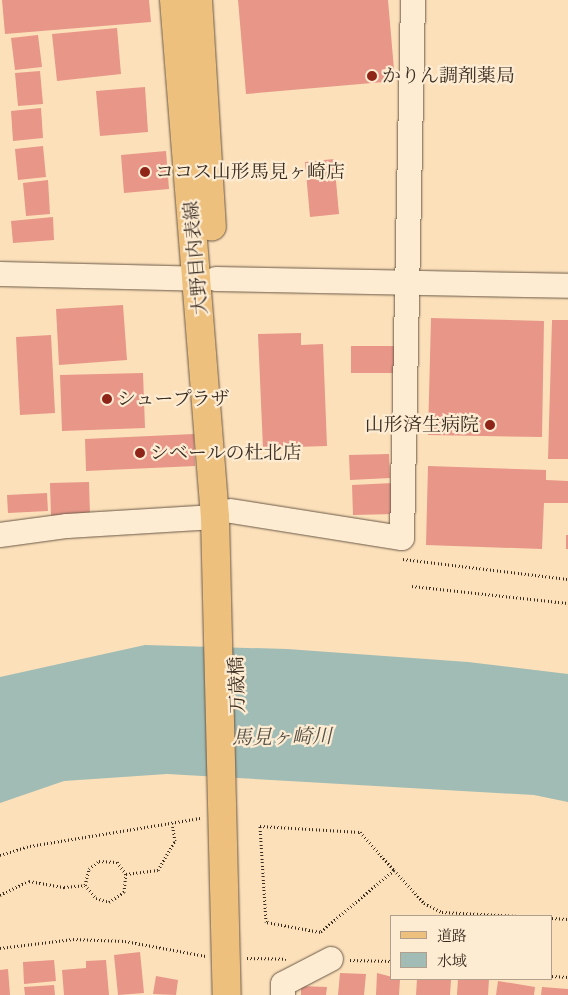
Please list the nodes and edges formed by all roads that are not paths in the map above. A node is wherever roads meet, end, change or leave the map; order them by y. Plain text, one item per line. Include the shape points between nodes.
1 (174, 0) edge
2 (198, 0) edge
3 (413, 0) edge
4 (0, 274) edge
5 (207, 279) junction
6 (406, 282) junction
7 (568, 286) edge
8 (223, 514) junction
9 (0, 535) edge
10 (232, 952) junction
11 (330, 959) dead end
12 (227, 995) edge
13 (245, 995) edge
14 (283, 995) edge

1 - 5 main road, 大野目内表線
2 - 5 main road, 大野目内表線
3 - 6 street
4 - 5 street
5 - 6 street
5 - 8 main road, 大野目内表線
6 - 7 street
6 - 8 street via 402,538
8 - 9 street via 67,526
8 - 10 main road, 万歳橋
10 - 12 main road
10 - 13 main road
11 - 14 street via 283,984

